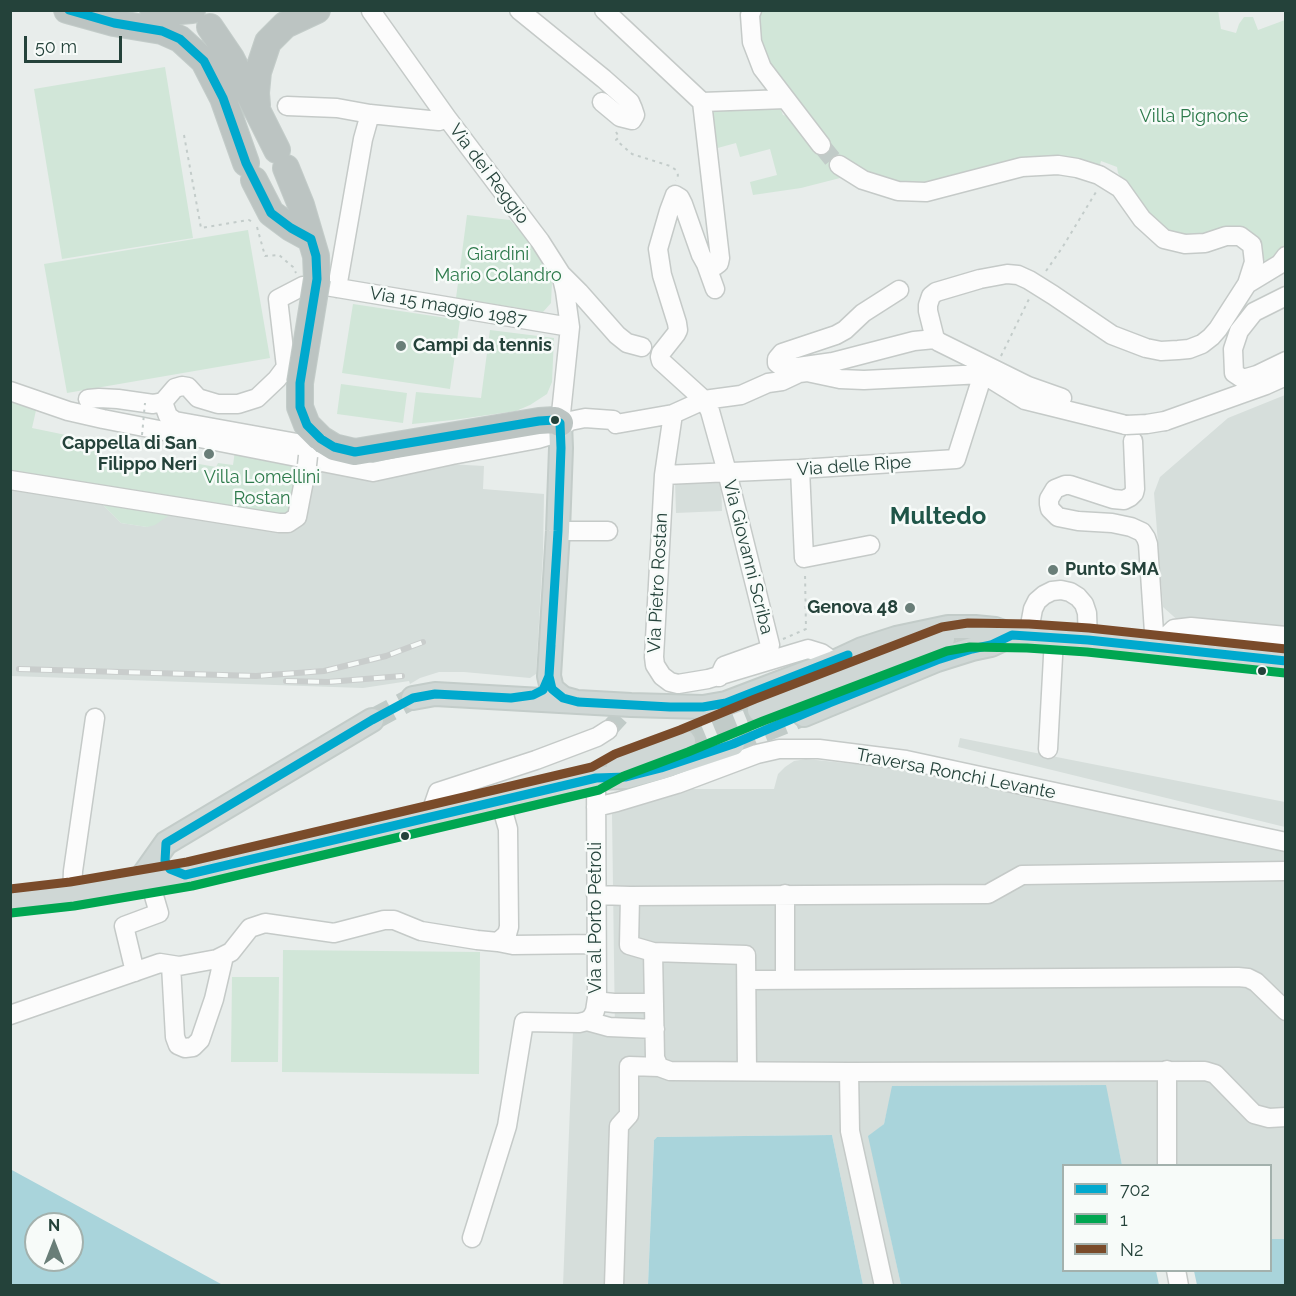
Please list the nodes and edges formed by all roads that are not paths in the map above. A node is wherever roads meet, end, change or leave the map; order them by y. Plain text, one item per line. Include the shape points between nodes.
1 (66, 10) edge
2 (153, 10) edge
3 (317, 10) edge
4 (519, 10) edge
5 (604, 10) edge
6 (752, 10) edge
7 (371, 11) edge
8 (201, 19) edge
9 (231, 58) junction
10 (223, 98) junction
11 (786, 99) junction
12 (602, 102) dead end
13 (702, 102) junction
14 (287, 106) dead end
15 (370, 114) junction
16 (259, 115) junction
17 (447, 118) junction
18 (821, 145) tunnel mouth
19 (839, 165) tunnel mouth
20 (311, 239) junction
21 (1286, 256) edge
22 (706, 264) junction
23 (561, 274) junction
24 (1247, 284) junction
25 (325, 286) junction
26 (715, 289) dead end
27 (899, 290) dead end
28 (1286, 296) edge
29 (570, 327) junction
30 (935, 339) junction
31 (642, 347) dead end
32 (1286, 361) edge
33 (983, 374) junction
34 (1286, 376) edge
35 (10, 391) edge
36 (1027, 393) junction
37 (88, 399) dead end
38 (704, 400) junction
39 (154, 403) junction
40 (673, 414) junction
41 (560, 425) junction
42 (1129, 428) junction
43 (800, 469) junction
44 (727, 472) junction
45 (664, 475) junction
46 (10, 480) edge
47 (558, 531) junction
48 (608, 531) dead end
49 (870, 546) dead end
50 (1020, 635) junction
51 (1286, 636) edge
52 (1054, 638) junction
53 (1088, 640) junction
54 (1155, 647) junction
55 (862, 649) junction
56 (1286, 661) edge
57 (834, 662) junction
58 (879, 664) junction
59 (549, 676) junction
60 (719, 677) junction
61 (413, 698) tunnel mouth
62 (511, 698) junction
63 (578, 702) junction
64 (829, 703) junction
65 (759, 710) tunnel mouth
66 (804, 715) tunnel mouth
67 (96, 718) dead end
68 (372, 720) tunnel mouth
69 (608, 730) tunnel mouth
70 (684, 741) tunnel mouth
71 (733, 744) tunnel mouth
72 (1048, 749) dead end
73 (596, 778) junction
74 (500, 801) junction
75 (596, 807) junction
76 (429, 818) junction
77 (1286, 842) edge
78 (166, 843) junction
79 (1286, 871) edge
80 (185, 875) junction
81 (146, 890) junction
82 (72, 894) junction
83 (785, 894) junction
84 (596, 895) junction
85 (630, 896) junction
86 (10, 901) edge
87 (498, 942) junction
88 (596, 944) junction
89 (653, 952) junction
90 (224, 956) junction
91 (171, 965) junction
92 (135, 972) junction
93 (785, 979) junction
94 (747, 980) junction
95 (597, 998) junction
96 (654, 1003) junction
97 (1286, 1011) edge
98 (10, 1015) edge
99 (587, 1021) junction
100 (654, 1029) junction
101 (659, 1067) junction
102 (1167, 1070) junction
103 (747, 1071) junction
104 (849, 1072) junction
105 (1286, 1118) edge
106 (1167, 1164) edge
107 (472, 1238) dead end
108 (614, 1286) edge
109 (884, 1286) edge

1 - 10 highway via 162,31 180,39 204,61
2 - 8 highway
3 - 16 highway via 285,25 268,42 256,82
4 - 12 street via 630,102 635,115 632,120 620,117
5 - 13 street
6 - 11 street via 752,42 762,68
7 - 17 street, Via dei Reggio
8 - 9 highway
9 - 10 highway
9 - 16 highway
10 - 20 highway via 250,172 271,213
11 - 13 street
11 - 18 street
13 - 22 street via 720,258 715,266
14 - 15 street
15 - 17 street via 439,121
15 - 25 street
16 - 20 highway via 301,205
17 - 23 street, Via dei Reggio
19 - 24 street via 863,180 898,191 926,192 1022,167 1058,165 1096,173 1120,188 1142,219 1164,239 1185,244 1240,236 1251,245 1254,262
20 - 25 highway
21 - 24 street
22 - 26 street
22 - 38 street via 683,204 675,195 658,249 678,330 660,357
23 - 29 street, Via dei Reggio
23 - 31 street via 617,336
24 - 30 street via 1211,337 1189,348 1154,350 1112,335 1037,285 1012,274 980,279 931,296 928,311
25 - 29 street, Via 15 maggio 1987
25 - 39 street via 278,298 285,367 257,398 238,404 218,404 198,398 182,386
25 - 41 highway, bridge via 300,384 300,407 307,424 334,447 355,452 538,421 555,420
27 - 30 street via 845,330 782,353 777,363 798,367 833,362
28 - 32 street via 1254,312 1239,331 1233,349 1234,373 1243,379
29 - 41 street, Via dei Reggio
30 - 36 street
33 - 36 street
33 - 38 street via 864,380 807,372 741,395
33 - 43 street, Via delle Ripe via 956,459
34 - 42 street, bridge via 1165,421
35 - 41 street via 103,419 374,472 538,439
36 - 42 street
37 - 39 street
38 - 40 street
38 - 44 street, Via Giovanni Scriba
39 - 46 street via 175,421 305,447 307,460 297,517 288,523 267,521
40 - 41 street via 616,424 613,420 585,418
40 - 45 street, Via Pietro Rostan
41 - 47 main road
42 - 54 street via 1135,489 1130,497 1113,500 1065,485 1051,493 1049,504 1058,517 1121,525 1142,532 1149,544
43 - 44 street, Via delle Ripe
43 - 49 street via 804,558
44 - 45 street, Via delle Ripe
44 - 60 street, Via Giovanni Scriba via 770,645 766,651 724,666
45 - 60 street, Via Pietro Rostan via 655,665 662,676 678,684
47 - 48 street
47 - 59 main road
50 - 52 main road
50 - 53 street via 1037,601 1061,590 1084,604
50 - 55 main road via 996,629 948,627
50 - 58 main road via 944,639
50 - 64 main road via 937,660
51 - 54 street via 1191,627 1174,629
52 - 53 main road
52 - 72 street
53 - 54 main road
54 - 56 main road
55 - 57 main road
55 - 58 main road via 870,651
57 - 60 street, Via Pietro Rostan via 808,649
57 - 63 main road via 726,703 703,707
58 - 64 main road via 876,674 843,690
58 - 65 main road
59 - 62 main road via 543,690
59 - 63 main road via 552,690
61 - 62 main road via 435,694
62 - 63 main road
64 - 66 main road
67 - 82 street
68 - 78 main road
69 - 76 street via 536,760 438,792
70 - 73 main road via 619,765
71 - 73 main road via 626,777
73 - 74 main road
73 - 75 street, Via al Porto Petroli
74 - 76 main road
74 - 87 street via 508,829 508,927 507,934
75 - 77 street, Traversa Ronchi Levante via 780,748 819,749 906,760
75 - 84 street, Via al Porto Petroli
76 - 80 main road
78 - 80 main road via 165,861 171,869
78 - 81 main road
79 - 83 street via 1022,874 988,894
80 - 81 main road
81 - 82 main road
81 - 92 street via 159,913 124,926
82 - 86 main road
83 - 85 street
83 - 93 street
84 - 85 street
84 - 88 street, Via al Porto Petroli
85 - 89 street via 629,945
87 - 88 street
87 - 90 street via 421,931 394,920 334,933 265,923 250,927
88 - 95 street, Via al Porto Petroli
89 - 94 street via 746,955
89 - 96 street
90 - 91 street
90 - 91 street via 207,1020 193,1047 178,1045 175,1037
91 - 92 street via 160,963
92 - 98 street
93 - 94 street
93 - 97 street via 1238,977 1256,982
94 - 103 street
95 - 96 street via 614,1003
95 - 99 street, Via al Porto Petroli
96 - 100 street
99 - 100 street via 609,1027
99 - 107 street, Via al Porto Petroli via 524,1022 507,1126
100 - 101 street
101 - 103 street via 670,1071
101 - 108 street via 629,1066 629,1115 619,1126
102 - 104 street
102 - 105 street via 1215,1074 1254,1114
102 - 106 street
103 - 104 street
104 - 109 street via 850,1131

